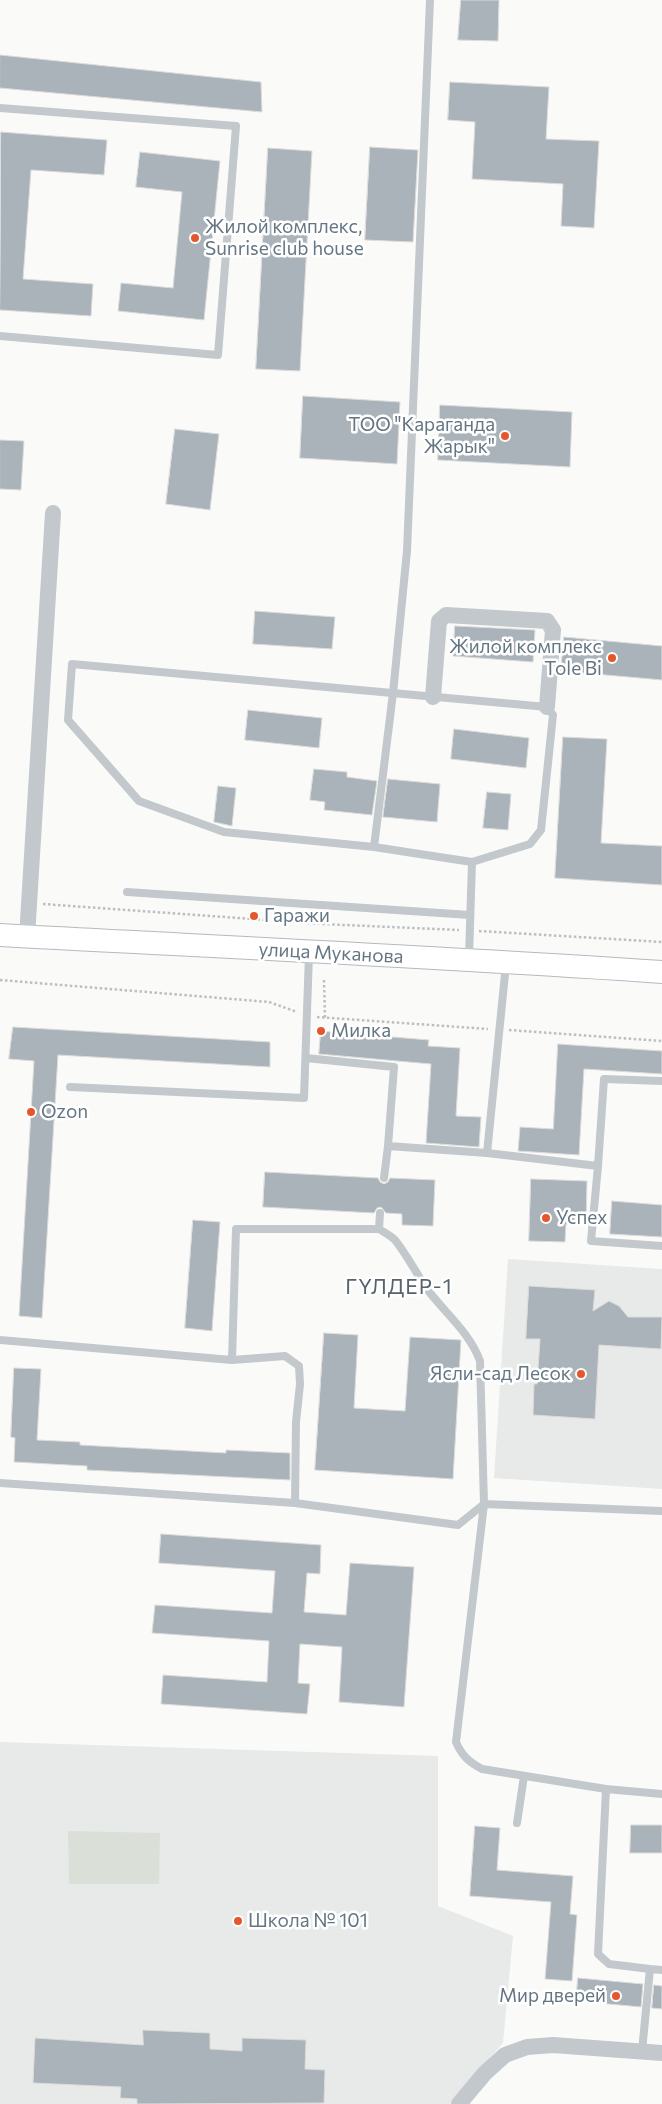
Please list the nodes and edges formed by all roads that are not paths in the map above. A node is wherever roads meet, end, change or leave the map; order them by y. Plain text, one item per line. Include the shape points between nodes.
1 (430, 0) edge
2 (0, 108) edge
3 (0, 336) edge
4 (53, 513) dead end
5 (393, 694) junction
6 (433, 697) junction
7 (547, 707) junction
8 (374, 847) junction
9 (472, 862) junction
10 (127, 892) dead end
11 (470, 914) junction
12 (0, 936) edge
13 (27, 937) junction
14 (309, 953) junction
15 (469, 960) junction
16 (506, 962) junction
17 (662, 972) edge
18 (306, 1058) junction
19 (662, 1081) edge
20 (70, 1087) dead end
21 (388, 1146) junction
22 (487, 1153) junction
23 (598, 1166) junction
24 (384, 1178) dead end
25 (380, 1213) dead end
26 (379, 1230) junction
27 (662, 1246) edge
28 (0, 1340) edge
29 (232, 1360) junction
30 (0, 1484) edge
31 (295, 1503) junction
32 (484, 1504) junction
33 (662, 1512) edge
34 (524, 1776) junction
35 (606, 1790) junction
36 (662, 1794) edge
37 (517, 1823) dead end
38 (650, 1970) junction
39 (662, 1970) edge
40 (642, 2051) junction
41 (662, 2053) edge
42 (459, 2104) edge

1 - 5 lane via 408,551
2 - 3 lane via 236,126 218,355
4 - 13 street
5 - 6 lane
5 - 8 lane
5 - 8 lane via 72,664 68,720 139,802 224,832
6 - 7 lane
6 - 7 street via 439,621 446,614 547,621 552,630
7 - 9 lane via 552,715 541,830 530,844
8 - 9 lane
9 - 11 lane
10 - 11 lane
11 - 15 lane
12 - 13 main road, улица Муканова
13 - 14 main road, улица Муканова
14 - 15 main road, улица Муканова
14 - 18 lane
15 - 16 main road, улица Муканова
16 - 17 main road, улица Муканова
16 - 22 lane
18 - 20 lane via 304,1098
18 - 21 lane via 394,1067
19 - 23 lane via 604,1079
21 - 22 lane
21 - 24 lane
22 - 23 lane
23 - 27 lane via 591,1241
25 - 26 lane
26 - 29 lane via 236,1229
26 - 32 lane via 396,1242 440,1306 474,1345 480,1361
28 - 29 lane
29 - 31 lane via 285,1356 299,1366
30 - 31 lane
31 - 32 lane via 458,1525
32 - 33 lane
32 - 34 lane via 456,1742 468,1761 482,1769
34 - 35 lane
34 - 37 lane
35 - 36 lane
35 - 38 lane via 598,1954 609,1964
38 - 39 lane
38 - 40 lane
40 - 41 street
40 - 42 street via 553,2045 527,2047 505,2055

